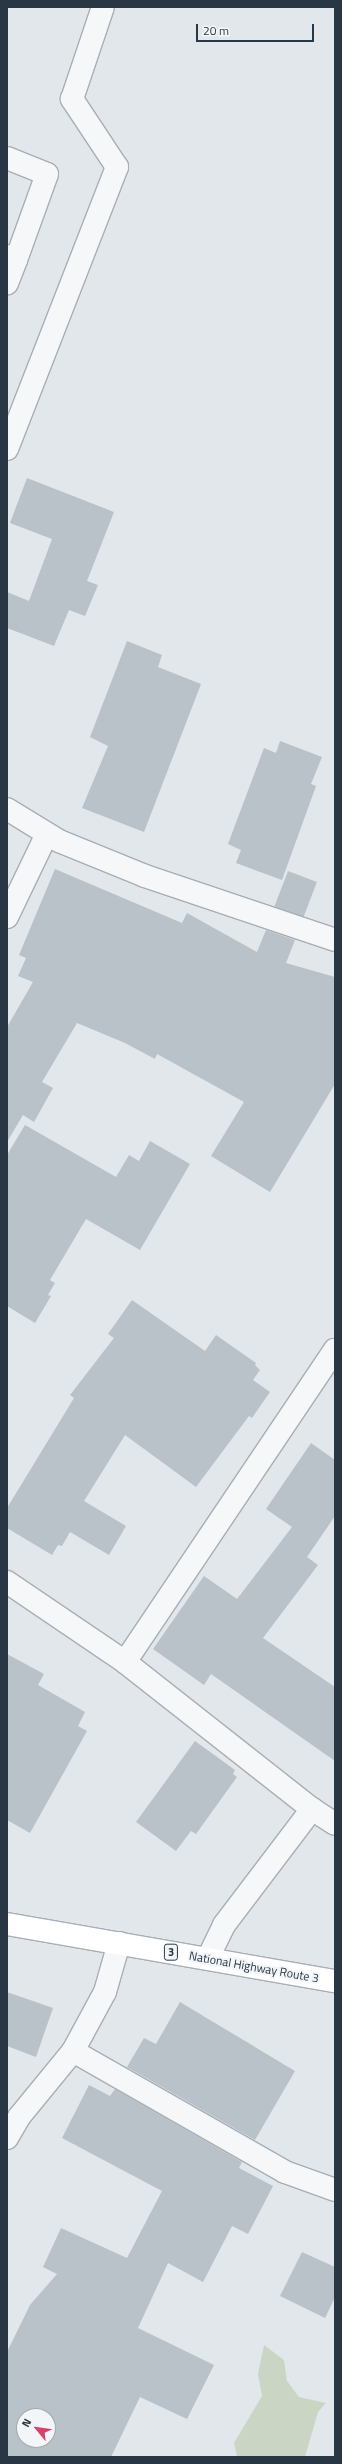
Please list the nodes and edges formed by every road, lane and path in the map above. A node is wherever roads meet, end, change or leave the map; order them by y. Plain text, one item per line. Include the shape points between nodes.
1 (103, 7) edge
2 (7, 158) edge
3 (12, 258) edge
4 (7, 283) edge
5 (7, 449) edge
6 (7, 809) edge
7 (47, 834) junction
8 (7, 917) edge
9 (335, 940) edge
10 (335, 1350) edge
11 (7, 1582) edge
12 (125, 1662) junction
13 (312, 1809) junction
14 (335, 1824) edge
15 (7, 1924) edge
16 (120, 1943) junction
17 (208, 1958) junction
18 (335, 1981) edge
19 (73, 2051) junction
20 (13, 2114) edge
21 (7, 2138) edge
22 (335, 2190) edge

1 - 5 street via 72,100 117,167
2 - 3 street via 47,174
3 - 4 street
6 - 7 street
7 - 8 street
7 - 9 street via 58,841 145,876
10 - 12 street
11 - 12 street
12 - 13 street
13 - 14 street
13 - 17 street via 224,1925
15 - 16 highway, National Highway Route 3 / 3
16 - 17 highway, National Highway Route 3 / 3
16 - 19 street via 105,1992
17 - 18 highway, National Highway Route 3 / 3
19 - 20 street
19 - 22 street via 285,2172
20 - 21 street

